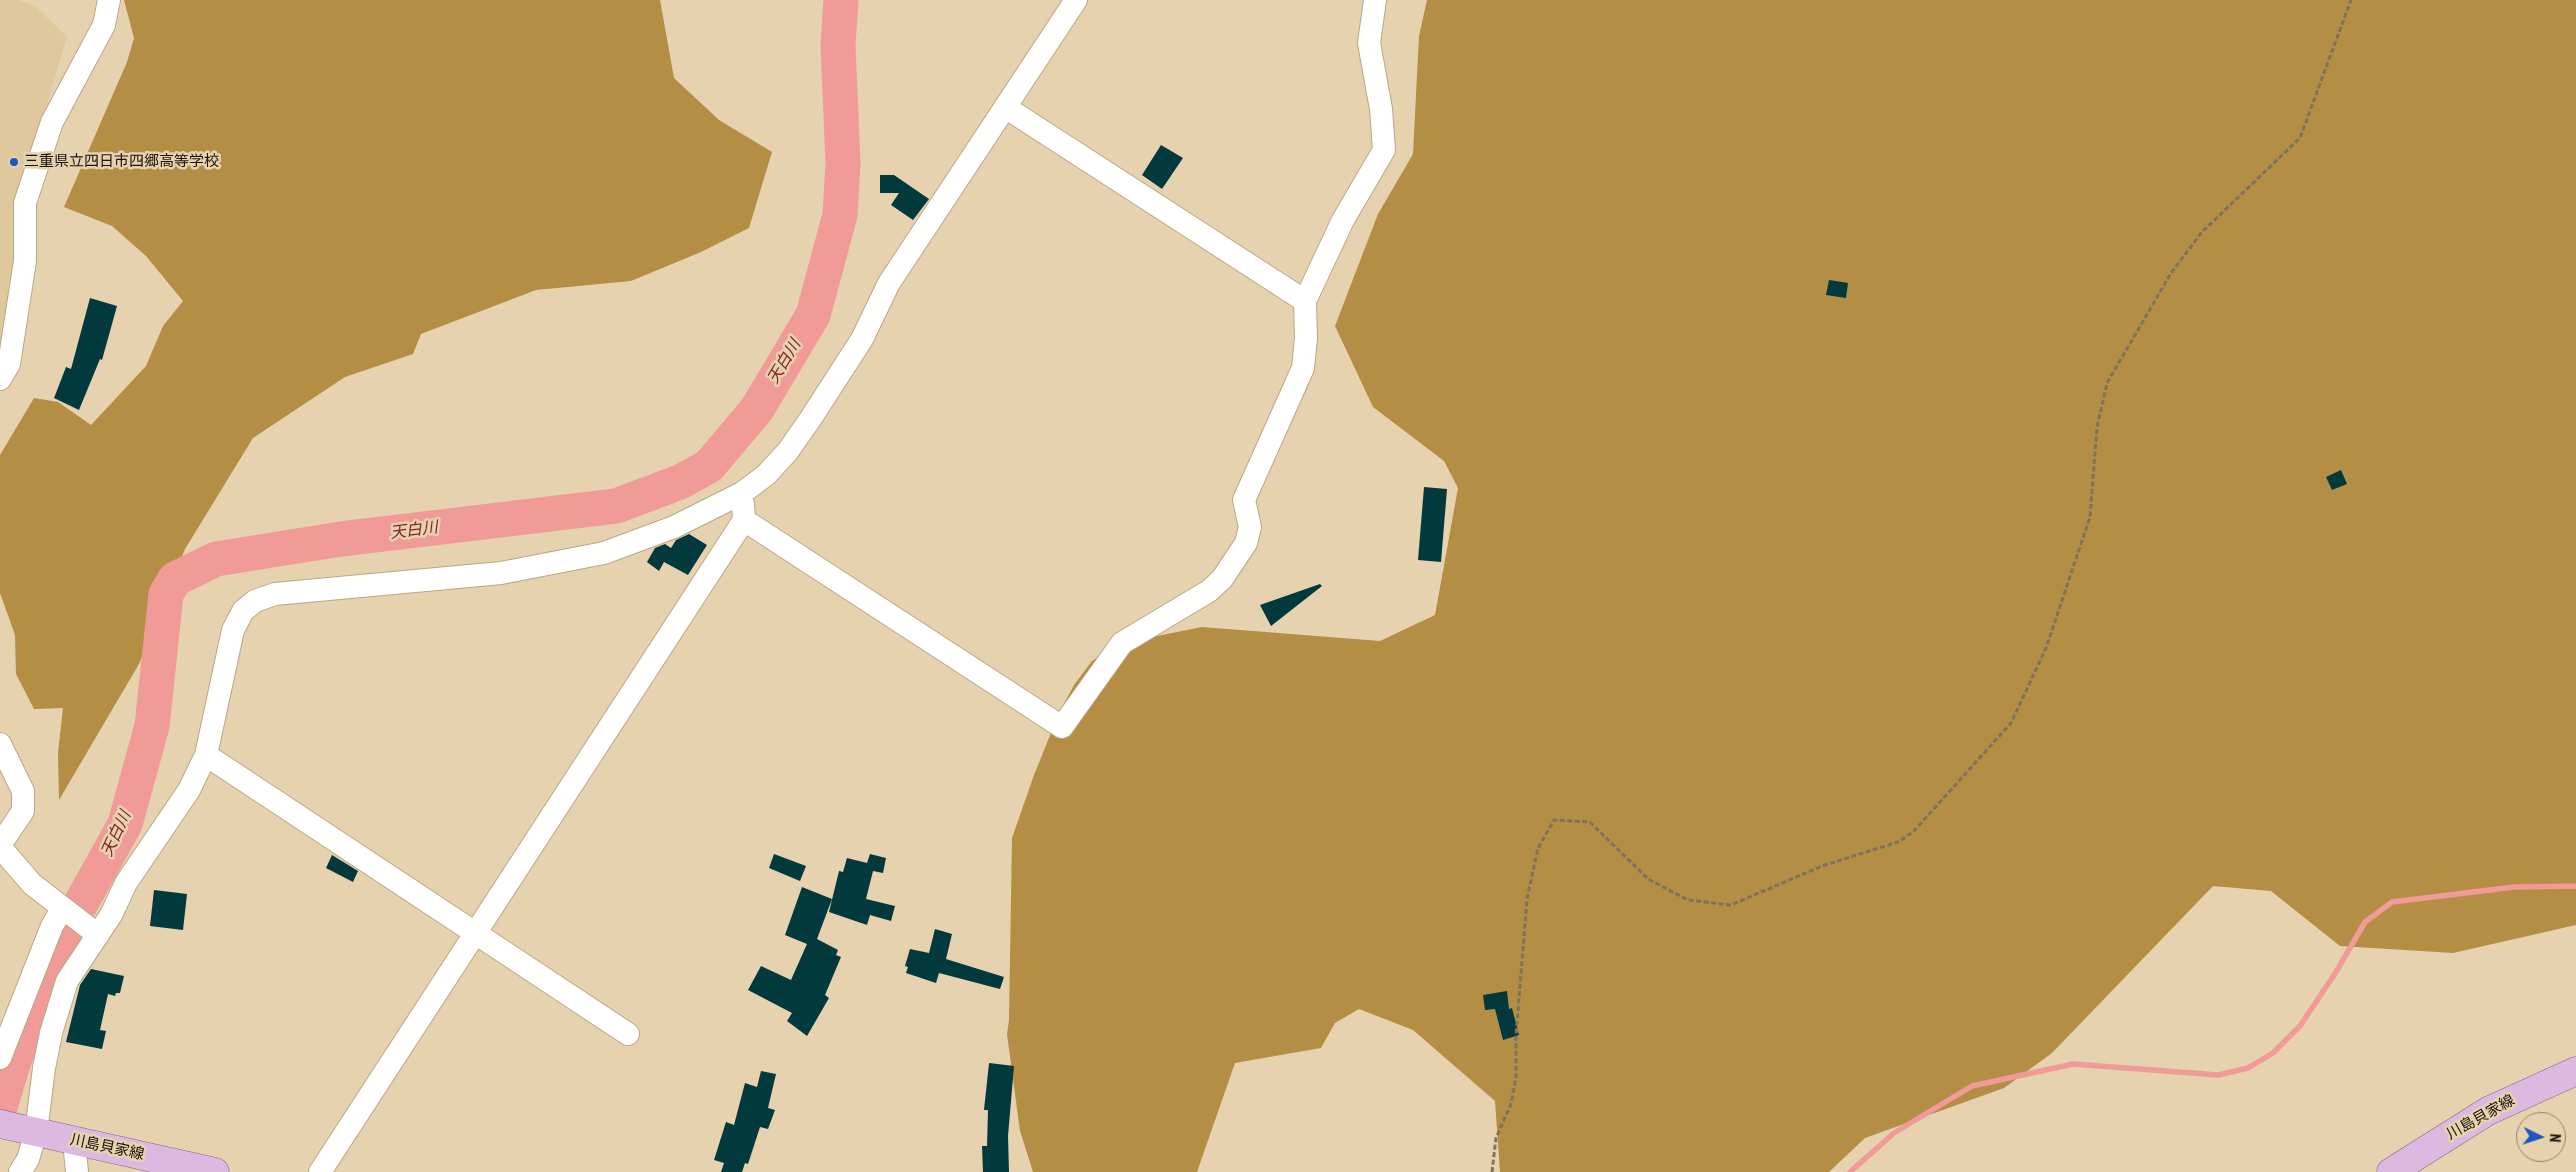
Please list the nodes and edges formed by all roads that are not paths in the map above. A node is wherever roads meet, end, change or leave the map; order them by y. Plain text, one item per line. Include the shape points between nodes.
1 (109, 0) edge
2 (1076, 0) edge
3 (1375, 0) edge
4 (1005, 107) junction
5 (1305, 301) junction
6 (0, 379) edge
7 (742, 494) junction
8 (744, 520) junction
9 (0, 744) edge
10 (206, 755) junction
11 (0, 846) edge
12 (62, 909) junction
13 (476, 933) junction
14 (98, 935) junction
15 (628, 1034) dead end
16 (0, 1058) edge
17 (2576, 1071) edge
18 (0, 1124) edge
19 (36, 1132) junction
20 (74, 1141) junction
21 (179, 1168) edge
22 (20, 1172) edge
23 (77, 1172) edge
24 (215, 1172) edge
25 (320, 1172) edge
26 (2391, 1172) edge

1 - 6 street via 104,25 52,122 25,203 25,261 9,364
2 - 4 street
3 - 5 street via 1369,43 1381,109 1384,150 1343,220
4 - 5 street
4 - 7 street via 889,283 859,344 812,418 788,451
5 - 8 street via 1303,368 1244,500 1250,527 1246,543 1222,579 1209,591 1122,643 1062,727
7 - 8 street
7 - 10 street via 636,542 558,564 501,573 263,597 243,611 233,630
8 - 13 street
9 - 11 street via 23,791 24,811
10 - 13 street
10 - 14 street via 189,790 126,883
11 - 12 street via 32,884
12 - 14 street
12 - 16 street via 52,926
13 - 15 street
13 - 25 street
14 - 19 street via 67,981 61,997 44,1068
17 - 26 main road, 川島貝家線 via 2488,1111
18 - 19 main road, 川島貝家線
19 - 20 main road, 川島貝家線
19 - 22 street via 28,1159
20 - 21 main road, 川島貝家線
20 - 23 street
21 - 24 main road, 川島貝家線

